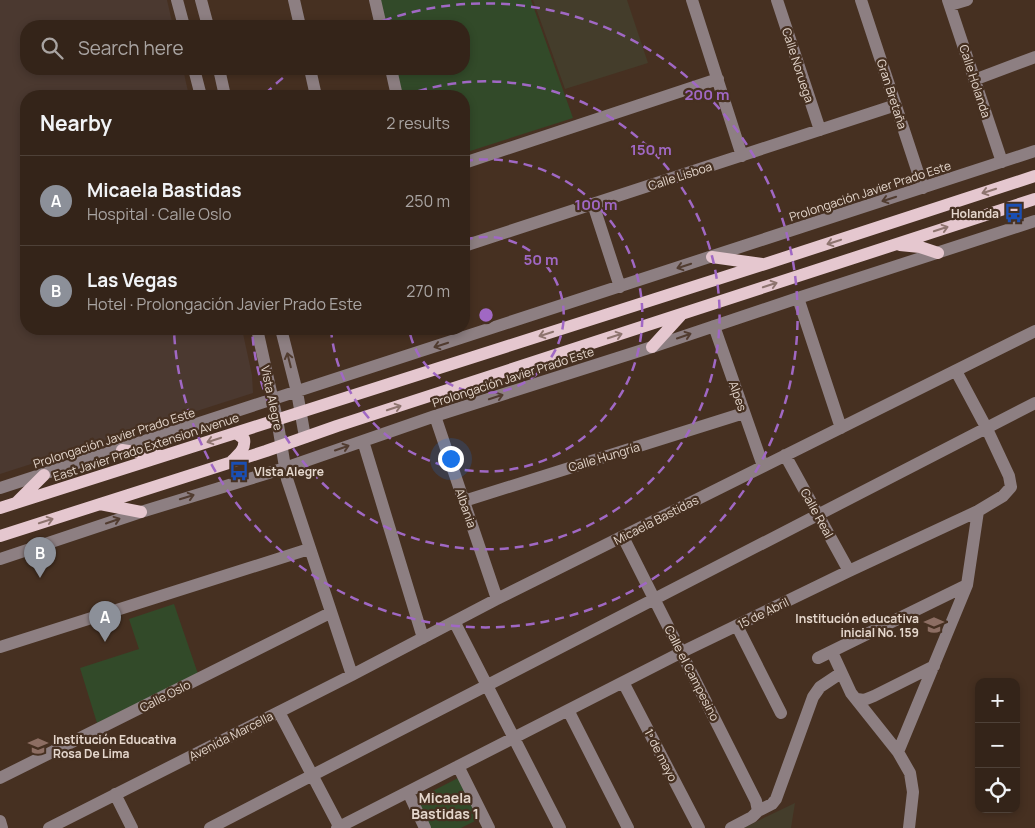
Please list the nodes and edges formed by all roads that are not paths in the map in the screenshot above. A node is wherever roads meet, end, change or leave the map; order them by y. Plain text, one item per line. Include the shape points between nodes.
1 (177, 0) edge
2 (201, 0) edge
3 (294, 0) edge
4 (375, 0) edge
5 (692, 0) edge
6 (777, 0) edge
7 (861, 0) edge
8 (967, 0) edge
9 (949, 3) edge
10 (182, 20) edge
11 (206, 20) edge
12 (299, 20) edge
13 (380, 20) edge
14 (1035, 57) edge
15 (196, 75) edge
16 (220, 75) edge
17 (311, 75) edge
18 (392, 75) edge
19 (718, 79) junction
20 (974, 80) junction
21 (199, 90) edge
22 (224, 90) edge
23 (315, 90) edge
24 (396, 90) edge
25 (896, 105) junction
26 (820, 130) junction
27 (1035, 152) edge
28 (742, 156) junction
29 (470, 161) edge
30 (1002, 162) junction
31 (1035, 176) edge
32 (923, 188) junction
33 (1035, 199) edge
34 (593, 204) junction
35 (1035, 221) edge
36 (470, 244) edge
37 (892, 244) junction
38 (938, 253) junction
39 (712, 256) junction
40 (765, 264) junction
41 (620, 287) junction
42 (798, 298) junction
43 (682, 314) junction
44 (714, 326) junction
45 (1035, 330) edge
46 (258, 335) edge
47 (282, 335) edge
48 (283, 335) edge
49 (652, 348) junction
50 (956, 371) junction
51 (297, 392) junction
52 (273, 400) junction
53 (1035, 403) edge
54 (301, 412) junction
55 (744, 413) junction
56 (435, 416) junction
57 (278, 420) junction
58 (840, 428) junction
59 (987, 429) junction
60 (236, 433) junction
61 (306, 437) junction
62 (363, 441) junction
63 (282, 445) junction
64 (122, 450) junction
65 (785, 455) junction
66 (163, 456) junction
67 (230, 462) junction
68 (763, 466) junction
69 (285, 468) junction
70 (44, 475) junction
71 (0, 488) edge
72 (464, 501) junction
73 (16, 503) junction
74 (97, 504) junction
75 (0, 508) edge
76 (978, 511) junction
77 (141, 512) junction
78 (818, 515) junction
79 (0, 536) edge
80 (623, 537) junction
81 (309, 549) junction
82 (0, 559) edge
83 (849, 571) junction
84 (967, 585) junction
85 (655, 598) junction
86 (497, 599) junction
87 (330, 614) junction
88 (454, 623) junction
89 (737, 626) junction
90 (424, 638) junction
91 (0, 647) edge
92 (682, 652) junction
93 (832, 652) junction
94 (818, 658) dead end
95 (934, 666) junction
96 (842, 673) junction
97 (352, 675) junction
98 (623, 682) junction
99 (487, 685) junction
100 (857, 699) junction
101 (568, 710) junction
102 (279, 712) junction
103 (781, 713) dead end
104 (514, 737) junction
105 (898, 752) junction
106 (458, 766) junction
107 (312, 775) junction
108 (0, 778) edge
109 (408, 792) junction
110 (115, 794) junction
111 (758, 810) junction
112 (0, 821) edge
113 (2, 828) edge
114 (49, 828) edge
115 (132, 828) edge
116 (210, 828) edge
117 (339, 828) edge
118 (425, 828) edge
119 (489, 828) edge
120 (560, 828) edge
121 (628, 828) edge
122 (699, 828) edge
123 (731, 828) edge
124 (909, 828) edge

1 - 10 street
2 - 11 street
3 - 12 street
4 - 13 street
5 - 19 street
6 - 26 street, Calle Noruega
7 - 25 street, Gran Bretaña
8 - 9 street
9 - 20 street, Calle Holanda
14 - 20 street
15 - 21 street
16 - 22 street
17 - 23 street
18 - 24 street
19 - 28 street
19 - 29 street
20 - 30 street, Calle Holanda
25 - 26 street, Calle Lisboa
25 - 32 street, Gran Bretaña
26 - 28 street, Calle Lisboa
27 - 30 street, Prolongación Javier Prado Este
28 - 34 street, Calle Lisboa
30 - 32 street, Prolongación Javier Prado Este
31 -> 40 main road
32 -> 39 street, Prolongación Javier Prado Este
37 -> 33 main road, Prolongación Javier Prado Este
34 - 36 street, Calle Lisboa
34 - 41 street
35 - 38 street, Prolongación Javier Prado Este
37 - 38 main road via 916,246
43 -> 37 main road, Prolongación Javier Prado Este
38 - 42 street, Prolongación Javier Prado Este
39 - 40 main road
39 -> 41 street, Prolongación Javier Prado Este
40 -> 54 main road
41 -> 51 street, Prolongación Javier Prado Este
42 - 44 street, Prolongación Javier Prado Este
42 - 58 street
43 - 49 main road
61 -> 43 main road, Prolongación Javier Prado Este
49 -> 44 street, Prolongación Javier Prado Este
44 - 55 street, Alpes
45 - 50 street, Micaela Bastidas
46 - 47 street via 267,347 280,343
46 - 52 street, Vista Alegre
51 -> 48 street, Vista Alegre
56 -> 49 street, Prolongación Javier Prado Este
50 - 58 street, Micaela Bastidas
50 - 59 street
51 - 52 street, Prolongación Javier Prado Este
51 - 54 street, Vista Alegre
52 - 57 street, Vista Alegre
52 - 64 street, Prolongación Javier Prado Este
53 - 59 street
54 - 57 main road, East Javier Prado Extension Avenue
54 - 61 street, Vista Alegre
55 - 68 street, Alpes
55 - 72 street, Calle Hungría
56 - 62 street, Prolongación Javier Prado Este
56 - 72 street, Albania
57 - 60 main road, East Javier Prado Extension Avenue
57 - 63 street, Vista Alegre
58 - 65 street, Micaela Bastidas
59 - 76 street, 15 de Abril via 1011,487 1004,496
59 - 78 street
60 -> 66 main road, East Javier Prado Extension Avenue
60 - 67 main road via 244,439 244,446
61 - 63 main road, Prolongación Javier Prado Este
69 -> 62 street, Prolongación Javier Prado Este
62 - 90 street
63 - 67 main road
63 - 69 street, Vista Alegre
64 - 66 main road
64 - 70 street, Prolongación Javier Prado Este
65 - 68 street, Micaela Bastidas
65 - 78 street, Calle Real
66 - 73 main road, East Javier Prado Extension Avenue
67 - 74 main road
68 - 80 street, Micaela Bastidas
77 -> 69 street, Prolongación Javier Prado Este
69 - 81 street, Vista Alegre
70 - 71 street, Prolongación Javier Prado Este
70 - 73 main road
72 - 86 street, Albania
73 - 75 main road, East Javier Prado Extension Avenue
74 - 77 main road
79 -> 74 main road
76 - 83 street, 15 de Abril
76 - 84 street
82 -> 77 street, Prolongación Javier Prado Este
78 - 83 street, Calle Real
78 - 85 street
80 - 85 street, Calle el Campesino
80 - 86 street, Micaela Bastidas
81 - 87 street, Vista Alegre
81 - 91 street
83 - 89 street, 15 de Abril
84 - 93 street
84 - 95 street
85 - 92 street, Calle el Campesino
85 - 99 street
86 - 88 street, Micaela Bastidas
87 - 97 street, Vista Alegre
87 - 108 street, Calle Oslo
88 - 90 street, Micaela Bastidas
88 - 99 street
89 - 92 street, 15 de Abril
89 - 103 street
90 - 97 street, Micaela Bastidas
92 - 98 street, 15 de Abril
92 - 111 street, Calle el Campesino
93 - 94 street
93 - 96 street
95 - 100 street via 874,696
95 - 105 street
96 - 100 street
96 - 111 street via 820,687 812,697 776,799
97 - 102 street, Micaela Bastidas
98 - 101 street, 15 de Abril
98 - 122 street, 1º de mayo
99 - 104 street
99 - 107 street
100 - 105 street
101 - 104 street, 15 de Abril
101 - 121 street
102 - 107 street
102 - 110 street, Avenida Marcella
104 - 106 street, 15 de Abril
104 - 120 street
105 - 124 street via 910,774 913,792
106 - 109 street, 15 de Abril
106 - 119 street
107 - 116 street
107 - 117 street
109 - 117 street, 15 de Abril
109 - 118 street
110 - 114 street, Avenida Marcella
110 - 115 street
111 - 123 street
112 - 113 street

